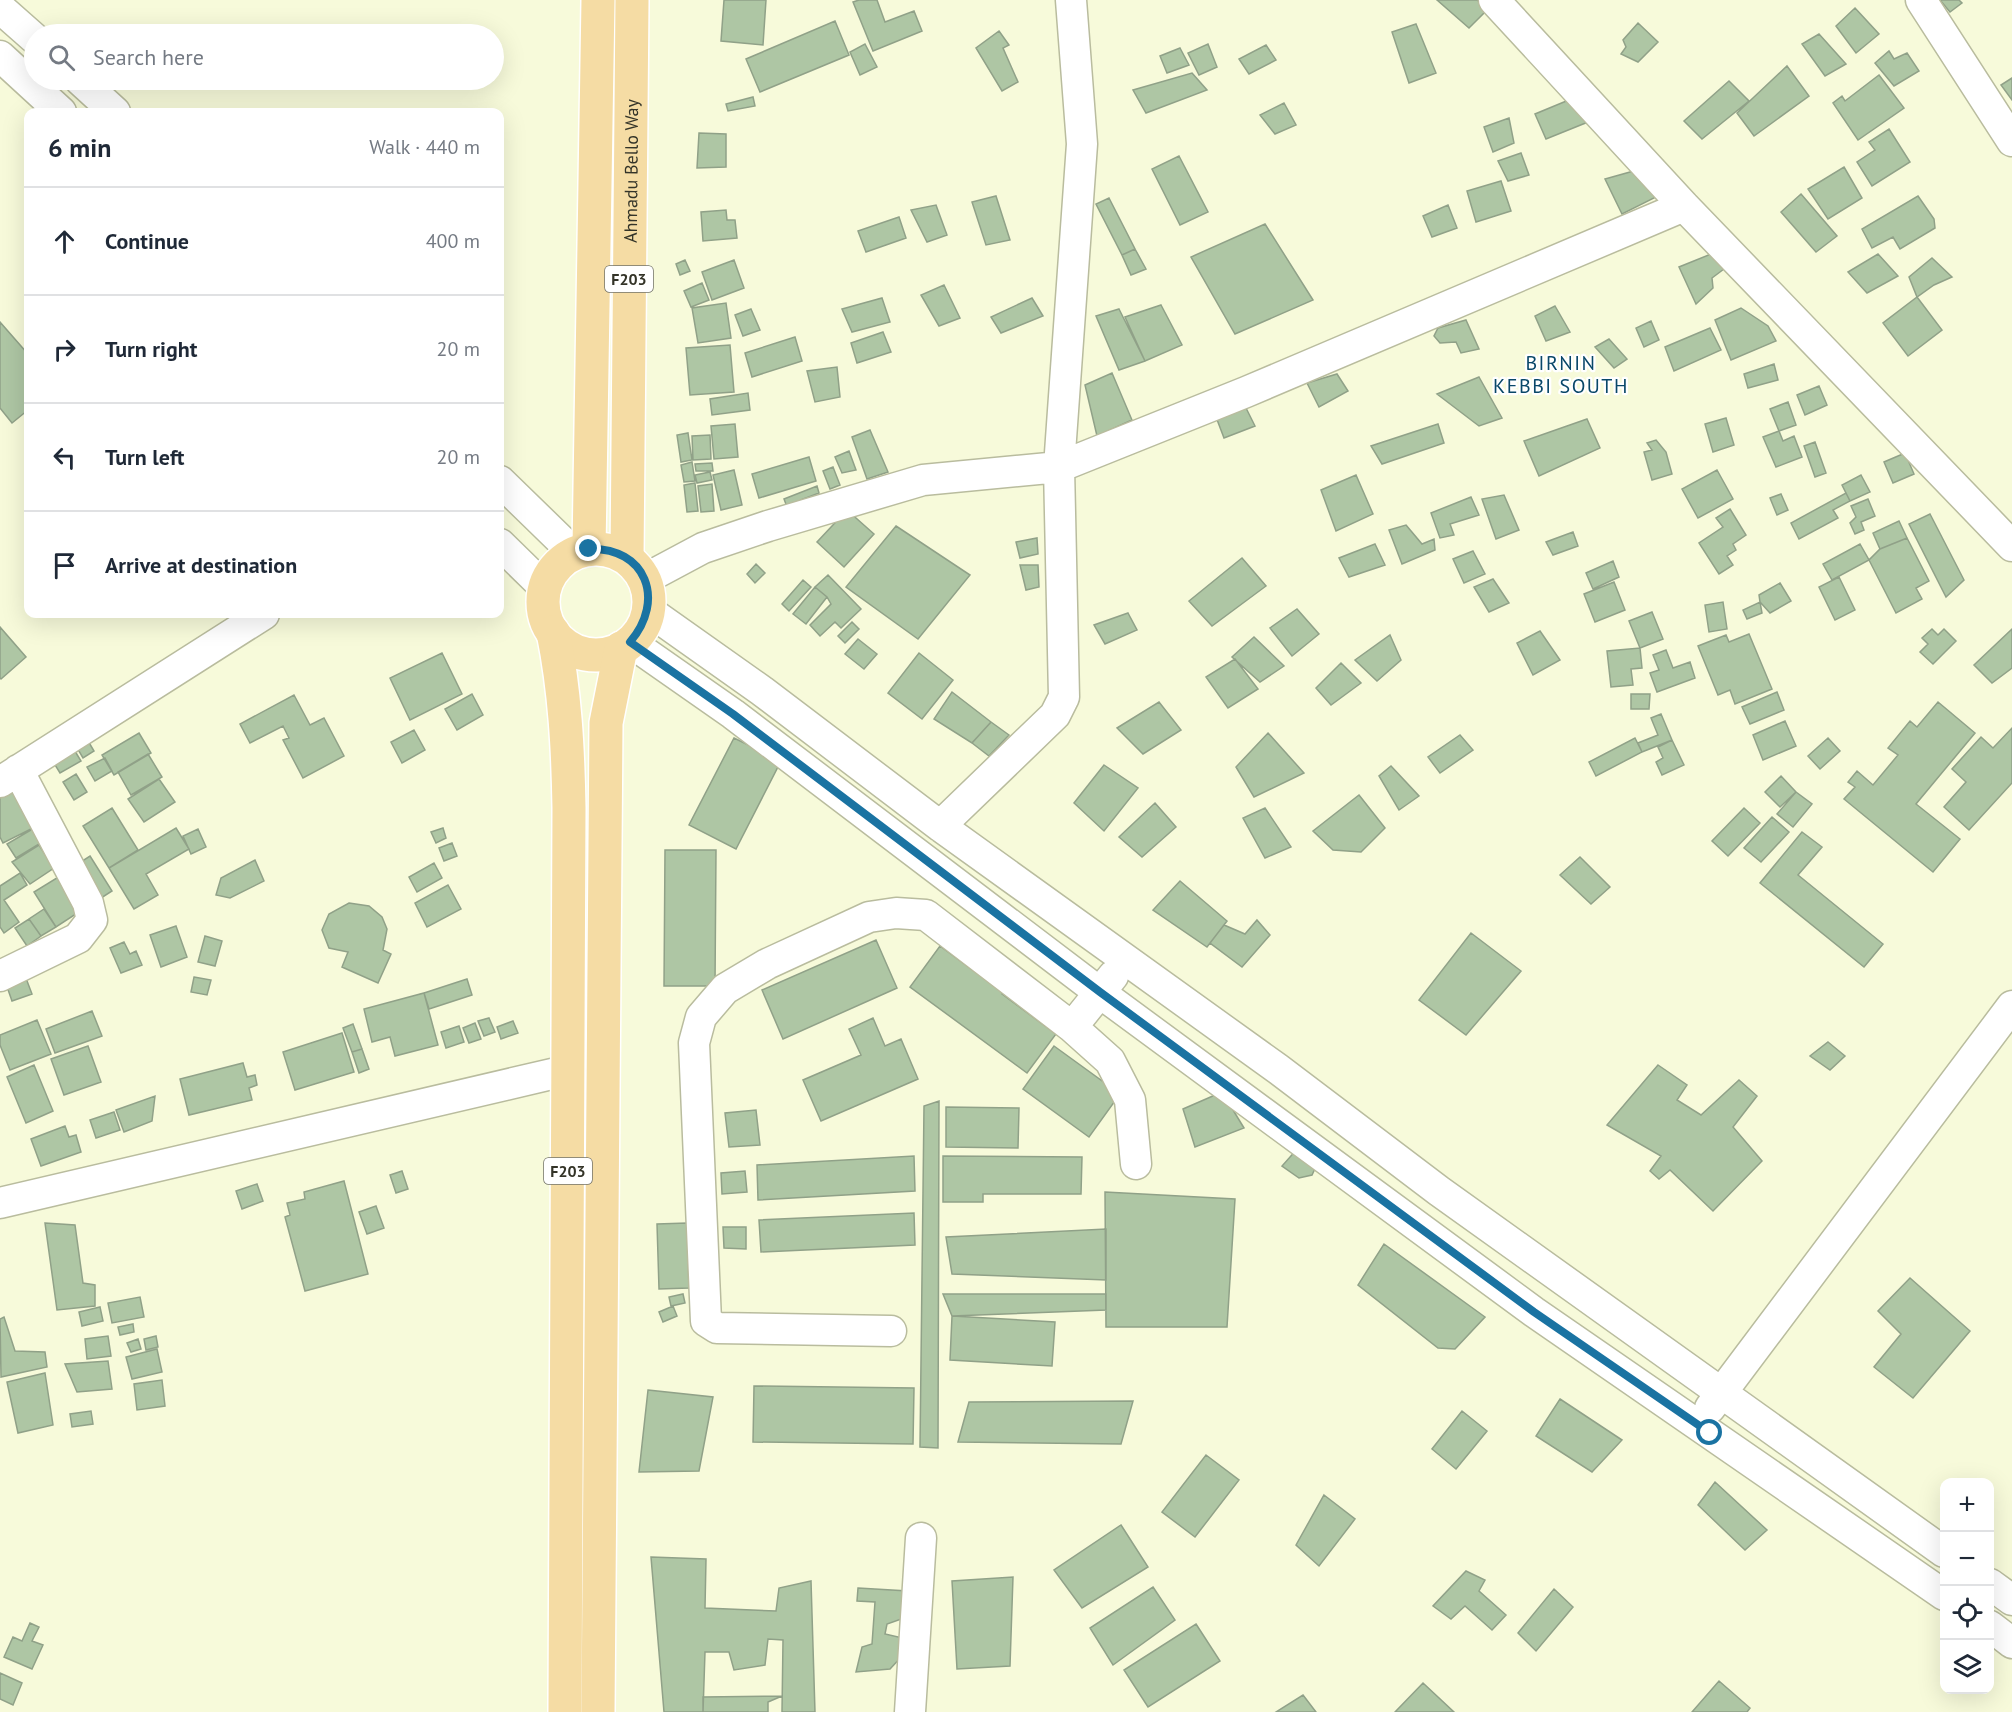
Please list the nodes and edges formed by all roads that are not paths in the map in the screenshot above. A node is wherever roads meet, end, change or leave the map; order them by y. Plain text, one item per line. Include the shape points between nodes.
1 (598, 0) edge
2 (632, 0) edge
3 (1071, 0) edge
4 (1494, 0) edge
5 (1921, 0) edge
6 (0, 8) edge
7 (24, 29) edge
8 (0, 56) edge
9 (24, 78) edge
10 (37, 90) edge
11 (91, 90) edge
12 (57, 108) edge
13 (112, 108) edge
14 (2012, 141) edge
15 (1684, 206) junction
16 (1059, 467) junction
17 (504, 484) edge
18 (2012, 546) edge
19 (504, 548) edge
20 (582, 551) junction
21 (640, 582) junction
22 (545, 588) junction
23 (258, 618) edge
24 (553, 632) junction
25 (626, 645) junction
26 (9, 776) edge
27 (940, 826) junction
28 (1126, 960) junction
29 (0, 976) edge
30 (1100, 992) junction
31 (2012, 1006) edge
32 (1072, 1028) junction
33 (569, 1070) junction
34 (1136, 1164) dead end
35 (0, 1203) edge
36 (891, 1331) dead end
37 (1722, 1393) junction
38 (1697, 1424) junction
39 (921, 1538) dead end
40 (1940, 1549) edge
41 (1992, 1586) edge
42 (1940, 1592) edge
43 (2012, 1600) edge
44 (1994, 1630) edge
45 (2012, 1643) edge
46 (566, 1712) edge
47 (598, 1712) edge
48 (910, 1712) edge

1 - 20 main road, F203
2 - 21 main road, Ahmadu Bello Way / F203
3 - 16 street via 1082,144
4 - 15 street
5 - 14 street
6 - 7 street
8 - 9 street
10 - 12 street
11 - 13 street
15 - 16 street
15 - 18 street
16 - 21 street via 923,480 703,548
16 - 27 street via 1064,697 1055,715
17 - 20 street
19 - 22 street
20 - 21 main road via 602,549
20 - 22 main road via 561,562
21 - 25 main road via 642,628
21 - 27 street via 762,691
22 - 24 main road via 543,603
23 - 26 street
24 - 25 main road via 577,651 607,654
24 - 33 main road, F203 via 568,741
25 - 30 street via 733,714
25 - 47 main road, F203 via 606,723
26 - 29 street via 88,903 92,920 78,938
27 - 28 street
28 - 30 street
28 - 37 street
30 - 32 street
30 - 38 street via 1534,1312
31 - 37 street
32 - 34 street via 1110,1061 1130,1100
32 - 36 street via 926,915 896,913 869,917 767,963 725,989 701,1017 694,1043 706,1321 717,1329
33 - 35 street
33 - 46 main road, F203
37 - 38 street
37 - 40 street
38 - 42 street
39 - 48 street
41 - 43 street
44 - 45 street

